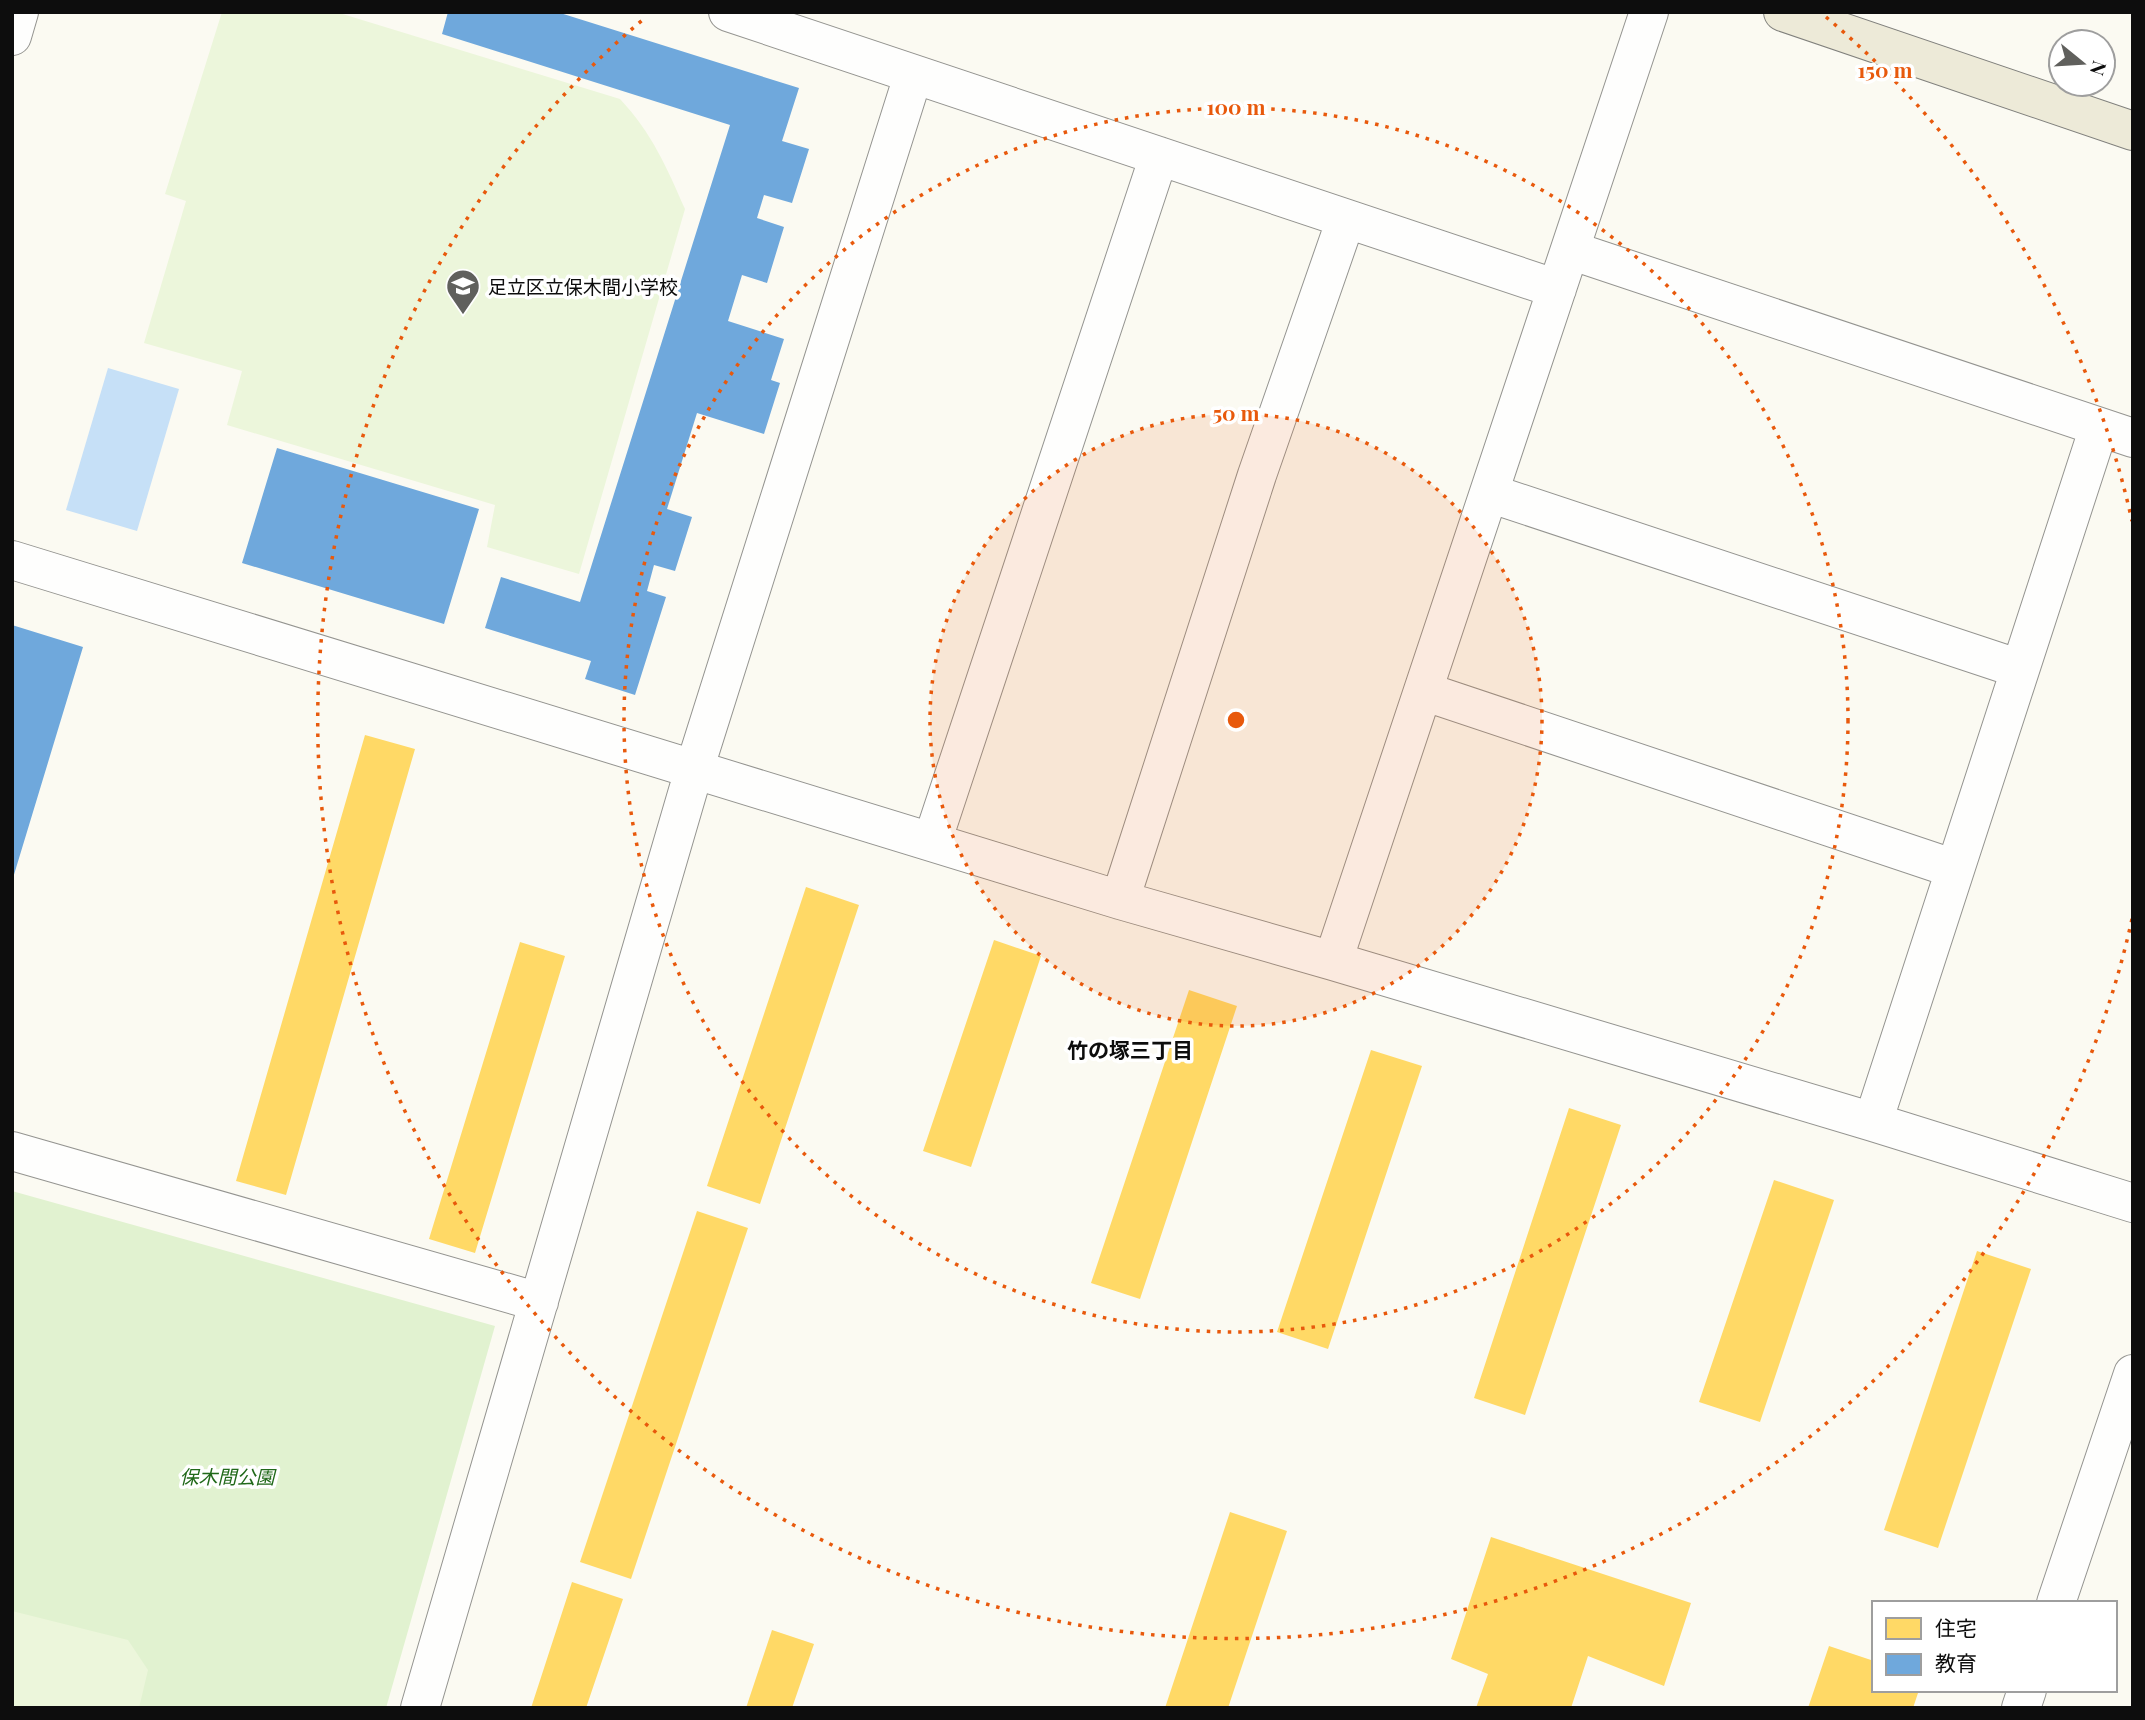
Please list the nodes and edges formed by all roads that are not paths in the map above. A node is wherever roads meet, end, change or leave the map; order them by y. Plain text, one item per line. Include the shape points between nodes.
1 (19, 12) edge
2 (728, 12) edge
3 (1649, 12) edge
4 (1783, 12) edge
5 (802, 24) edge
6 (12, 36) edge
7 (914, 76) junction
8 (2133, 131) edge
9 (1159, 156) junction
10 (1346, 219) junction
11 (1570, 250) junction
12 (1556, 289) junction
13 (2116, 432) edge
14 (1489, 493) junction
15 (12, 560) edge
16 (2020, 669) junction
17 (1423, 691) junction
18 (694, 770) junction
19 (932, 842) junction
20 (1955, 869) junction
21 (1120, 900) junction
22 (1333, 961) junction
23 (1873, 1122) junction
24 (12, 1151) edge
25 (2133, 1203) edge
26 (539, 1302) junction
27 (2133, 1374) edge
28 (2057, 1601) edge
29 (420, 1708) edge

1 - 6 street
2 - 5 street
3 - 11 street
4 - 8 main road
5 - 7 street
7 - 9 street
7 - 18 street
9 - 10 street
9 - 19 street
10 - 12 street
10 - 21 street via 1257,475
11 - 12 street
11 - 13 street
12 - 14 street
13 - 16 street
14 - 16 street
14 - 17 street
15 - 18 street
16 - 20 street
17 - 20 street
17 - 22 street
18 - 19 street
18 - 26 street
19 - 21 street
20 - 23 street
21 - 22 street
22 - 23 street
23 - 25 street
24 - 26 street
26 - 29 street
27 - 28 street

